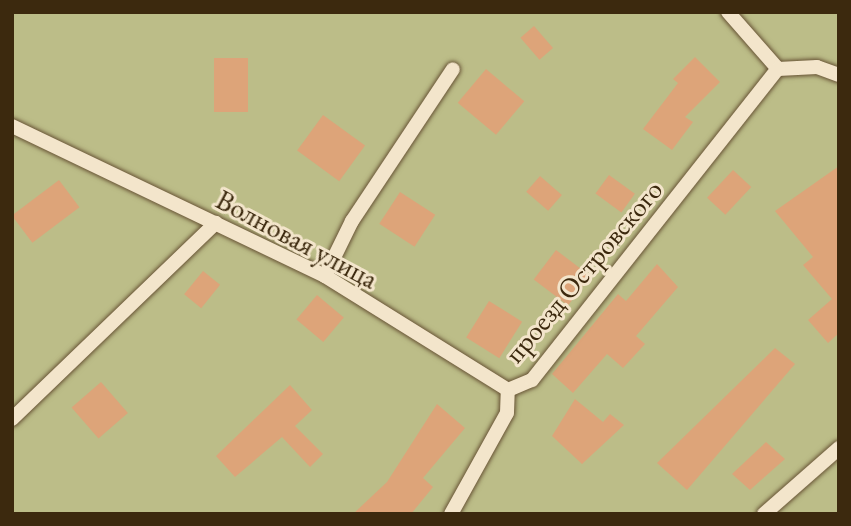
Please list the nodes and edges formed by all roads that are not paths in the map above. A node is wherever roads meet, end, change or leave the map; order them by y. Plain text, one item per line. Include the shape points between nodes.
1 (728, 12) edge
2 (453, 69) dead end
3 (778, 69) junction
4 (839, 75) edge
5 (12, 126) edge
6 (216, 223) junction
7 (325, 276) junction
8 (508, 390) junction
9 (12, 419) edge
10 (839, 448) edge
11 (451, 514) edge
12 (764, 514) edge

1 - 3 lane
2 - 7 lane via 352,221
3 - 4 lane via 817,67
3 - 8 lane, проезд Островского via 532,380
5 - 6 lane, Волновая улица
6 - 7 lane, Волновая улица
6 - 9 lane
7 - 8 lane, Волновая улица
8 - 11 lane, проезд Островского via 507,413
10 - 12 lane

